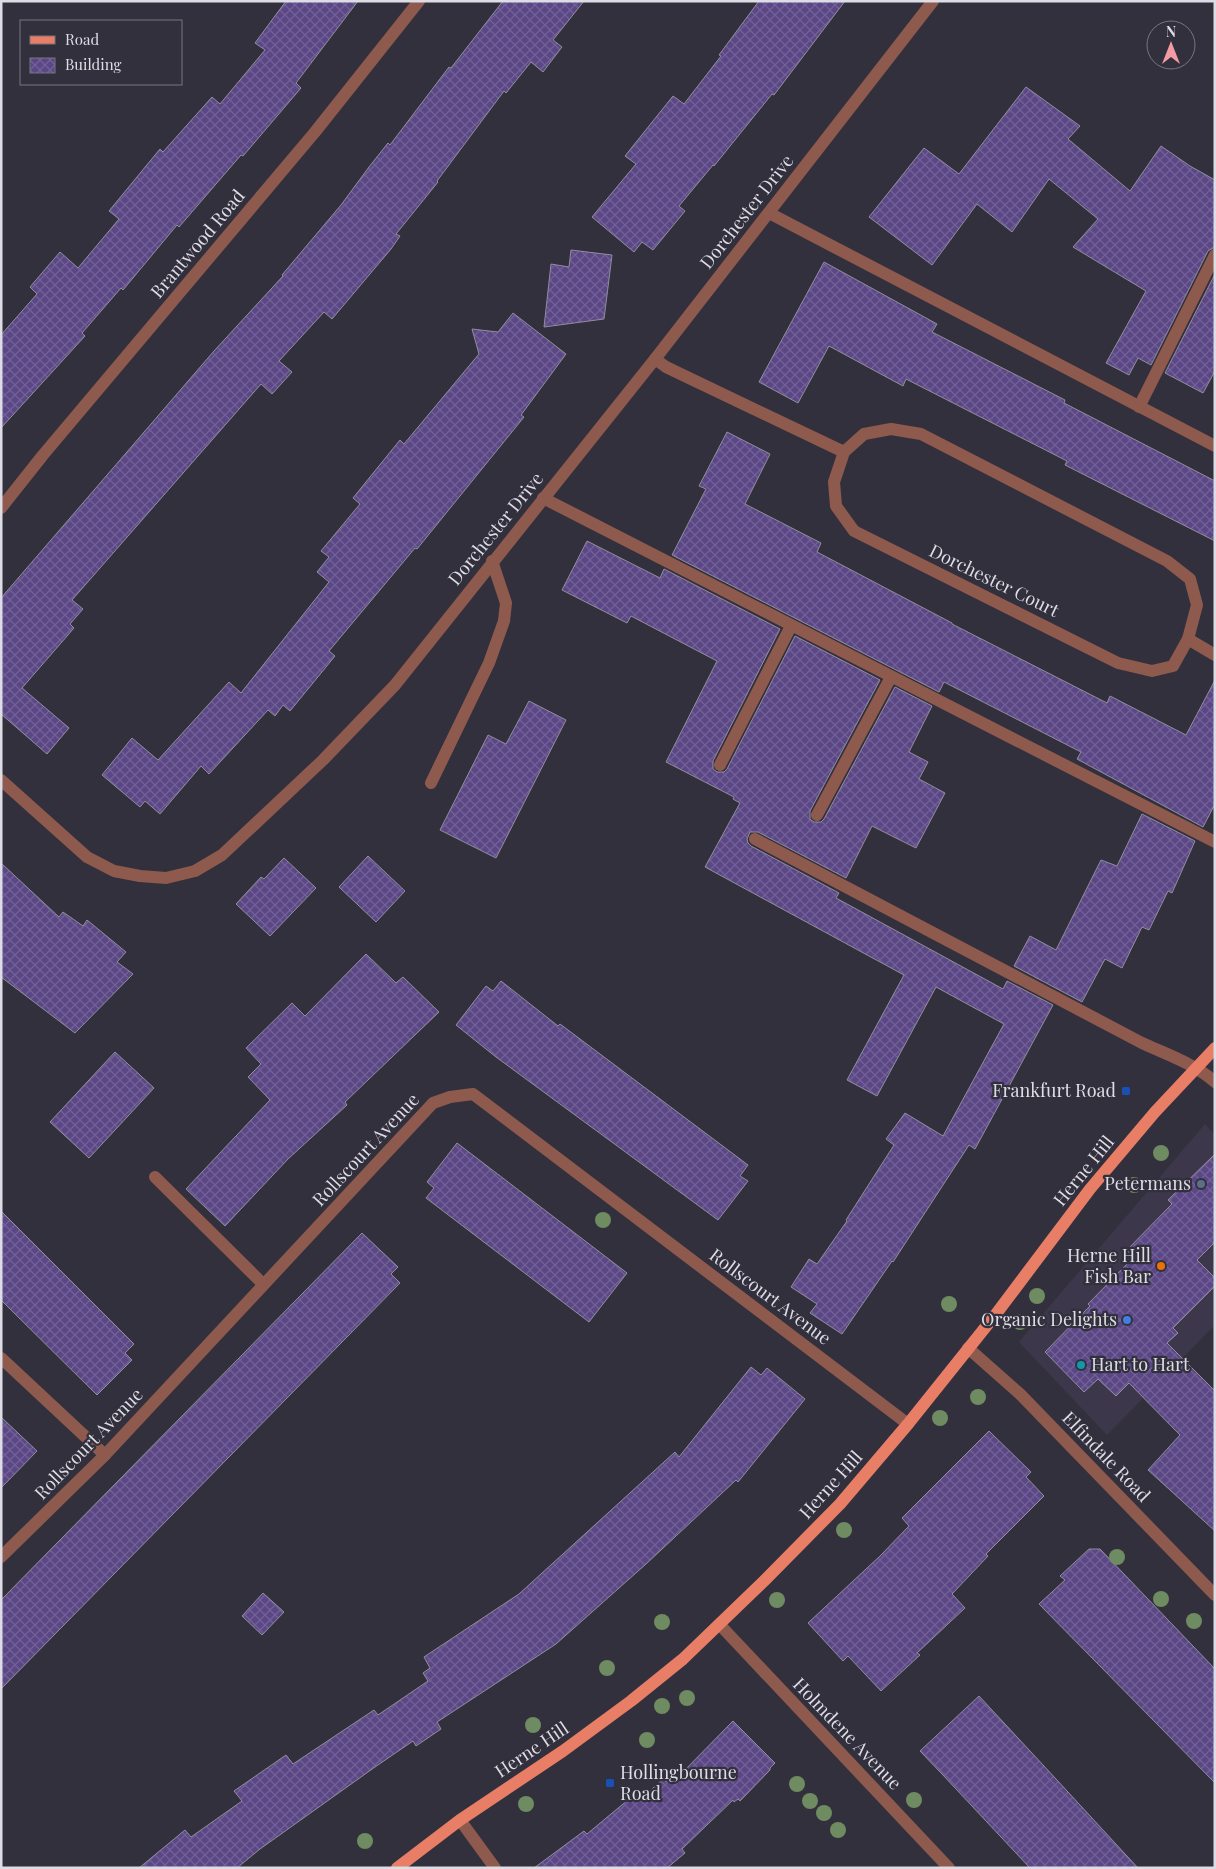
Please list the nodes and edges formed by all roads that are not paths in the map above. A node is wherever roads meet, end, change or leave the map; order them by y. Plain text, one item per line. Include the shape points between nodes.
1 (418, 1) edge
2 (933, 1) edge
3 (769, 213) junction
4 (1215, 255) edge
5 (655, 359) junction
6 (1139, 407) junction
7 (1215, 446) edge
8 (844, 452) junction
9 (543, 498) junction
10 (1, 508) edge
11 (492, 561) junction
12 (791, 626) junction
13 (1188, 640) junction
14 (1215, 655) edge
15 (891, 677) junction
16 (720, 765) dead end
17 (1, 780) edge
18 (431, 783) dead end
19 (817, 816) dead end
20 (755, 839) dead end
21 (1215, 842) edge
22 (1215, 1048) edge
23 (1196, 1069) junction
24 (1215, 1082) edge
25 (155, 1177) dead end
26 (264, 1284) junction
27 (968, 1348) junction
28 (1, 1358) edge
29 (908, 1424) junction
30 (105, 1455) junction
31 (1, 1557) edge
32 (1215, 1595) edge
33 (720, 1625) junction
34 (460, 1820) junction
35 (397, 1868) edge
36 (495, 1868) edge
37 (949, 1868) edge

1 - 10 street, Brantwood Road via 315,132
2 - 3 street, Dorchester Drive
3 - 5 street, Dorchester Drive
3 - 6 street
4 - 6 street
5 - 8 street
5 - 9 street, Dorchester Drive
6 - 7 street
8 - 13 street, Dorchester Court via 864,434 891,429 921,434 1167,561 1190,579 1197,605
8 - 13 street, Dorchester Court via 834,482 836,506 854,531 1118,663 1152,671 1173,666
9 - 11 street, Dorchester Drive
9 - 12 street
11 - 17 street, Dorchester Drive via 395,685 323,760 222,855 195,870 166,878 114,870 87,857
11 - 18 street via 506,603 504,621 489,663
12 - 15 street
12 - 16 street
13 - 14 street
15 - 19 street
15 - 21 street
20 - 23 street
22 - 23 main road, Herne Hill
23 - 24 street
23 - 27 main road, Herne Hill via 1090,1189
25 - 26 street
26 - 29 street, Rollscourt Avenue via 433,1103 473,1094
26 - 30 street, Rollscourt Avenue
27 - 29 main road, Herne Hill
27 - 32 street, Elfindale Road via 1020,1394
28 - 30 street
29 - 33 main road, Herne Hill via 840,1504
30 - 31 street, Rollscourt Avenue
33 - 34 main road, Herne Hill via 631,1701
33 - 37 street, Holmdene Avenue
34 - 35 main road, Herne Hill
34 - 36 street

